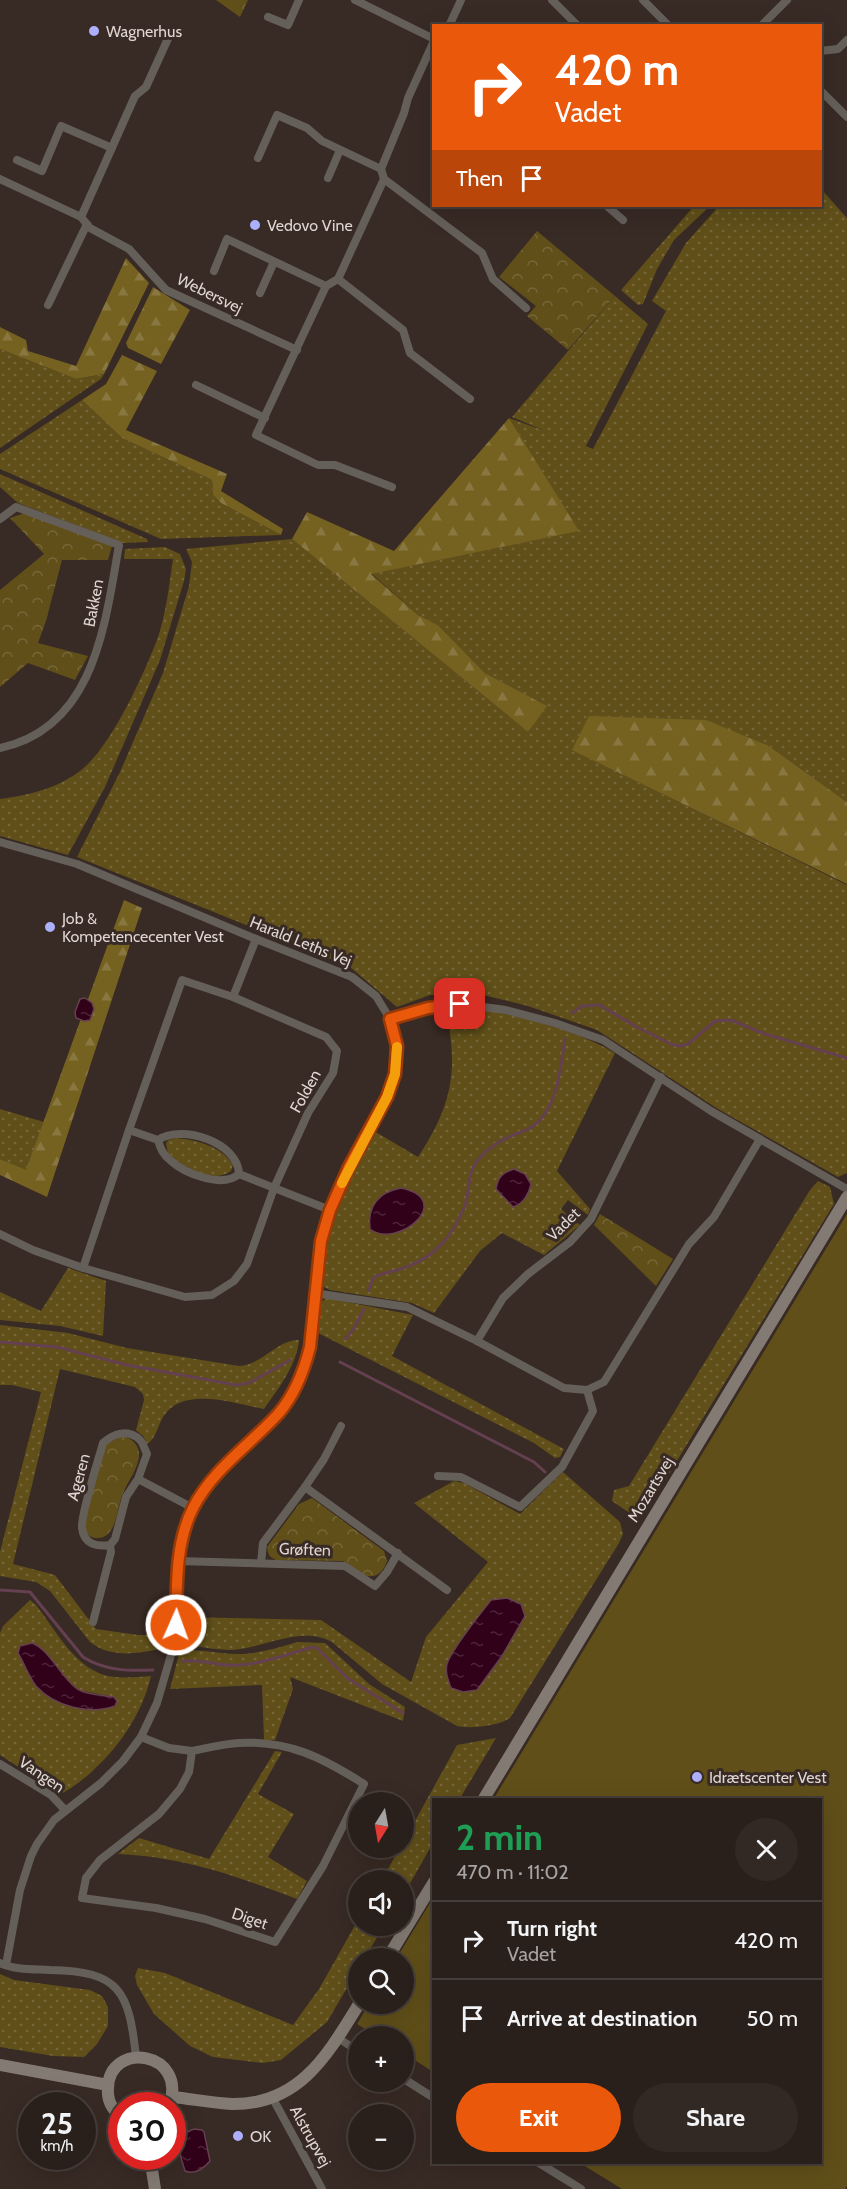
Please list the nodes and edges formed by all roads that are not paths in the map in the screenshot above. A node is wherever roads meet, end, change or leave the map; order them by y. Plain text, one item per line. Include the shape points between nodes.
1 (299, 0) edge
2 (356, 0) edge
3 (461, 0) edge
4 (552, 0) edge
5 (787, 0) edge
6 (649, 2) edge
7 (268, 17) dead end
8 (450, 24) edge
9 (576, 24) edge
10 (667, 24) edge
11 (763, 24) edge
12 (171, 32) dead end
13 (432, 39) edge
14 (847, 40) edge
15 (432, 44) edge
16 (822, 51) edge
17 (822, 92) edge
18 (847, 117) edge
19 (112, 148) junction
20 (340, 150) junction
21 (258, 158) dead end
22 (17, 160) dead end
23 (381, 169) junction
24 (328, 178) dead end
25 (0, 179) edge
26 (384, 179) junction
27 (608, 207) edge
28 (622, 220) dead end
29 (86, 223) junction
30 (274, 262) junction
31 (214, 271) dead end
32 (338, 279) junction
33 (326, 286) junction
34 (260, 293) dead end
35 (48, 305) dead end
36 (526, 308) dead end
37 (297, 350) junction
38 (196, 385) dead end
39 (470, 399) dead end
40 (265, 418) junction
41 (392, 488) dead end
42 (0, 519) edge
43 (0, 748) edge
44 (0, 842) edge
45 (256, 939) junction
46 (233, 997) junction
47 (390, 1019) junction
48 (661, 1077) junction
49 (129, 1130) junction
50 (760, 1139) junction
51 (158, 1140) junction
52 (239, 1174) junction
53 (274, 1188) junction
54 (847, 1189) edge
55 (847, 1197) edge
56 (330, 1210) junction
57 (0, 1234) edge
58 (83, 1268) junction
59 (314, 1293) junction
60 (477, 1341) junction
61 (587, 1390) junction
62 (341, 1426) dead end
63 (438, 1476) dead end
64 (138, 1479) junction
65 (305, 1487) junction
66 (193, 1508) junction
67 (110, 1545) junction
68 (398, 1553) junction
69 (178, 1561) junction
70 (261, 1563) junction
71 (447, 1590) dead end
72 (93, 1622) dead end
73 (141, 1737) junction
74 (192, 1751) junction
75 (0, 1764) edge
76 (484, 1798) edge
77 (65, 1810) junction
78 (432, 1885) edge
79 (394, 1948) edge
80 (3, 1964) edge
81 (353, 2014) edge
82 (338, 2038) junction
83 (348, 2044) edge
84 (136, 2057) junction
85 (0, 2065) edge
86 (108, 2085) junction
87 (414, 2085) edge
88 (109, 2092) edge
89 (172, 2092) edge
90 (273, 2097) junction
91 (432, 2097) edge
92 (186, 2102) edge
93 (541, 2164) edge
94 (152, 2170) edge
95 (155, 2189) edge
96 (322, 2189) edge
97 (581, 2189) edge

1 - 7 street via 288,25
2 - 13 street
3 - 8 street
4 - 9 street
5 - 11 street
6 - 10 street
12 - 19 street via 146,87 135,96
14 - 16 street via 838,49
15 - 23 street
17 - 18 street
19 - 22 street via 61,126 42,171
19 - 29 street
20 - 21 street via 307,128 277,115
20 - 23 street
20 - 24 street
23 - 26 street
25 - 29 street, Webersvej
26 - 32 street
26 - 36 street via 482,253 493,279
27 - 28 street
29 - 35 street
29 - 37 street, Webersvej via 129,249 166,290
30 - 31 street, Webersvej via 227,239
30 - 33 street, Webersvej
30 - 34 street, Webersvej
32 - 33 street
32 - 39 street via 403,330 410,353
33 - 37 street
37 - 40 street
38 - 40 street
40 - 41 street via 256,435 318,465 335,465
42 - 43 street, Bakken via 16,507 119,545 102,638 81,689 54,722 20,744
44 - 45 street, Harald Leths Vej via 77,864
45 - 46 street
45 - 47 street, Harald Leths Vej via 352,977 376,996
46 - 49 street, Folden via 182,980
46 - 53 street, Folden via 326,1037 337,1052 333,1073 308,1113
47 - 48 street via 460,1004 506,1010 603,1040
47 - 56 street, Harald Leths Vej via 397,1046 395,1074
48 - 50 street
48 - 60 street, Vadet via 591,1219 570,1242 502,1298
49 - 51 street
49 - 58 street, Folden
50 - 54 street
50 - 61 street via 714,1217 689,1244 604,1382
51 - 52 street via 168,1159 197,1176 230,1180
51 - 52 street via 173,1133 207,1139 235,1159
52 - 53 street
53 - 56 street
53 - 58 street, Folden via 247,1264 234,1281 212,1295 185,1297
55 - 76 street, Mozartsvej
56 - 59 street, Harald Leths Vej
57 - 58 street, Folden
59 - 60 street via 407,1307
59 - 66 street, Harald Leths Vej via 310,1347 292,1394 279,1413 214,1475
60 - 61 street via 564,1388
61 - 63 street via 593,1411 562,1467 520,1507 461,1477
62 - 65 street, Grøften
64 - 66 street
64 - 67 street, Ageren via 126,1497
64 - 67 street, Ageren via 147,1454 140,1440 126,1433 111,1436 103,1443 81,1526 86,1540 97,1546
65 - 68 street
65 - 70 street, Grøften via 263,1543
66 - 69 street, Harald Leths Vej
67 - 72 street, Ageren
68 - 70 street, Grøften via 375,1586 345,1566
68 - 71 street
69 - 70 street, Grøften
69 - 73 street, Harald Leths Vej via 173,1648 157,1703
73 - 74 street, Diget via 169,1748
73 - 77 street, Harald Leths Vej via 101,1783
74 - 74 street, Diget via 189,1772 180,1789 159,1814 100,1860 86,1878 82,1898 205,1919 275,1942 323,1866 364,1784 327,1761 269,1744 237,1743
75 - 77 street, Vangen via 51,1795
77 - 80 street, Harald Leths Vej via 45,1831 31,1856
78 - 79 street
80 - 84 street via 77,1970 105,1980 125,2002
81 - 82 street
82 - 83 street
82 - 90 street via 309,2074
84 - 86 street via 117,2066
84 - 89 street via 160,2063 173,2084
85 - 86 street
86 - 88 street
87 - 91 street
90 - 92 street via 234,2104
90 - 96 street, Alstrupvej
93 - 97 street
94 - 95 street

